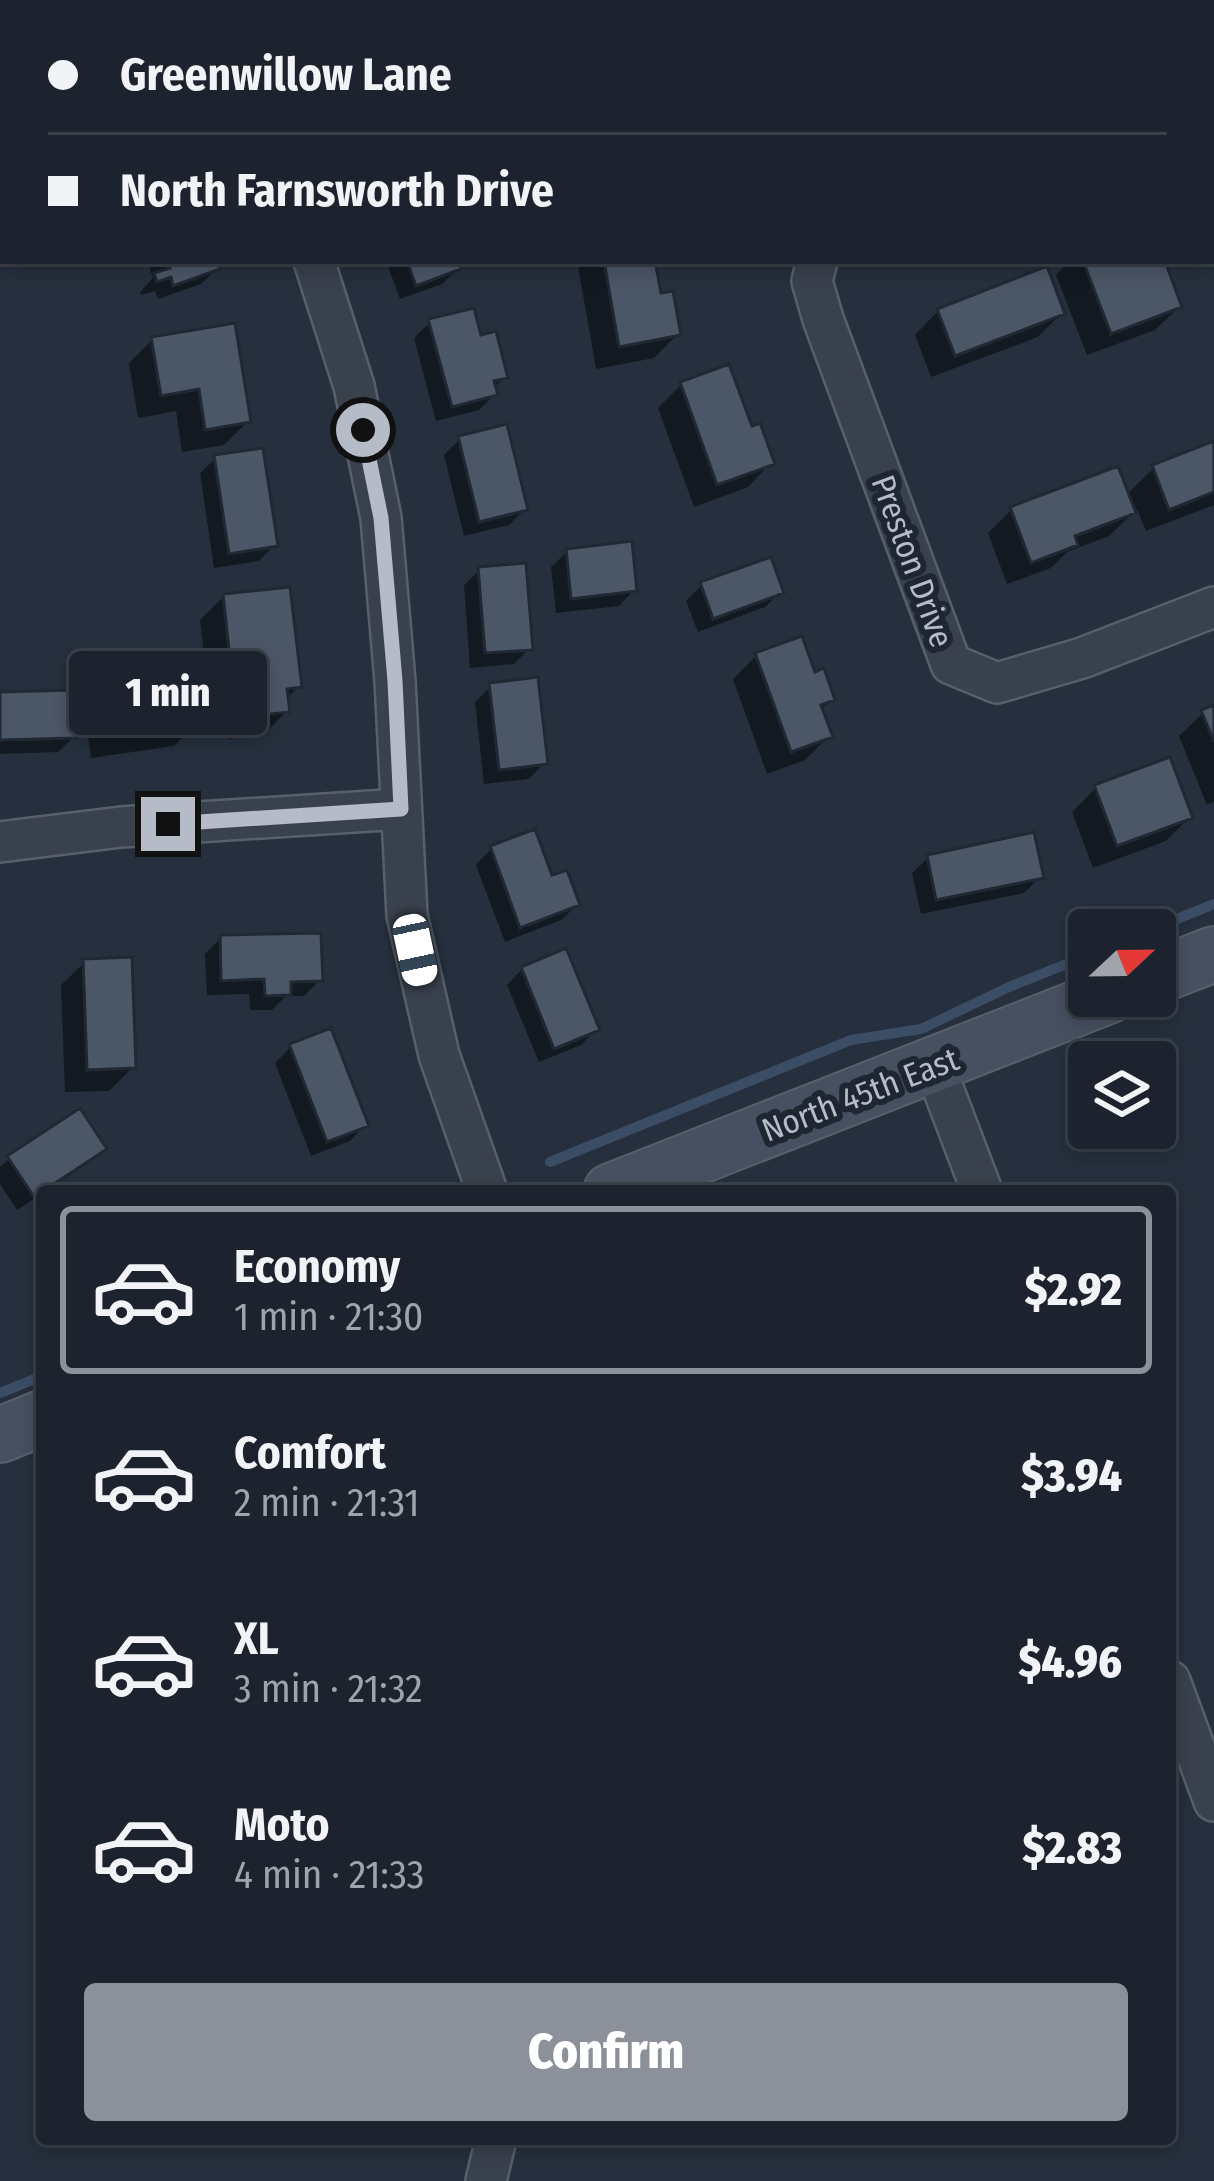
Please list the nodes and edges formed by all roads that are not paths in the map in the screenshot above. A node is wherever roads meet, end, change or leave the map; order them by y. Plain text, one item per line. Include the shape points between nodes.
1 (315, 264) edge
2 (816, 264) edge
3 (1214, 607) edge
4 (401, 809) junction
5 (0, 842) edge
6 (1214, 954) edge
7 (1176, 969) edge
8 (1068, 1012) edge
9 (934, 1065) junction
10 (486, 1185) edge
11 (626, 1185) edge
12 (980, 1185) edge
13 (36, 1420) edge
14 (0, 1435) edge
15 (1176, 1697) edge
16 (1214, 1801) edge
17 (495, 2145) edge
18 (487, 2181) edge

1 - 4 street via 354,386 381,518
2 - 3 street, Preston Drive via 812,281 823,319 951,664 997,683
4 - 5 street via 121,826
4 - 10 street via 411,935 439,1055
6 - 7 main road
8 - 9 main road, North 45th East
9 - 11 main road, North 45th East
9 - 12 street
13 - 14 main road
15 - 16 street
17 - 18 street

